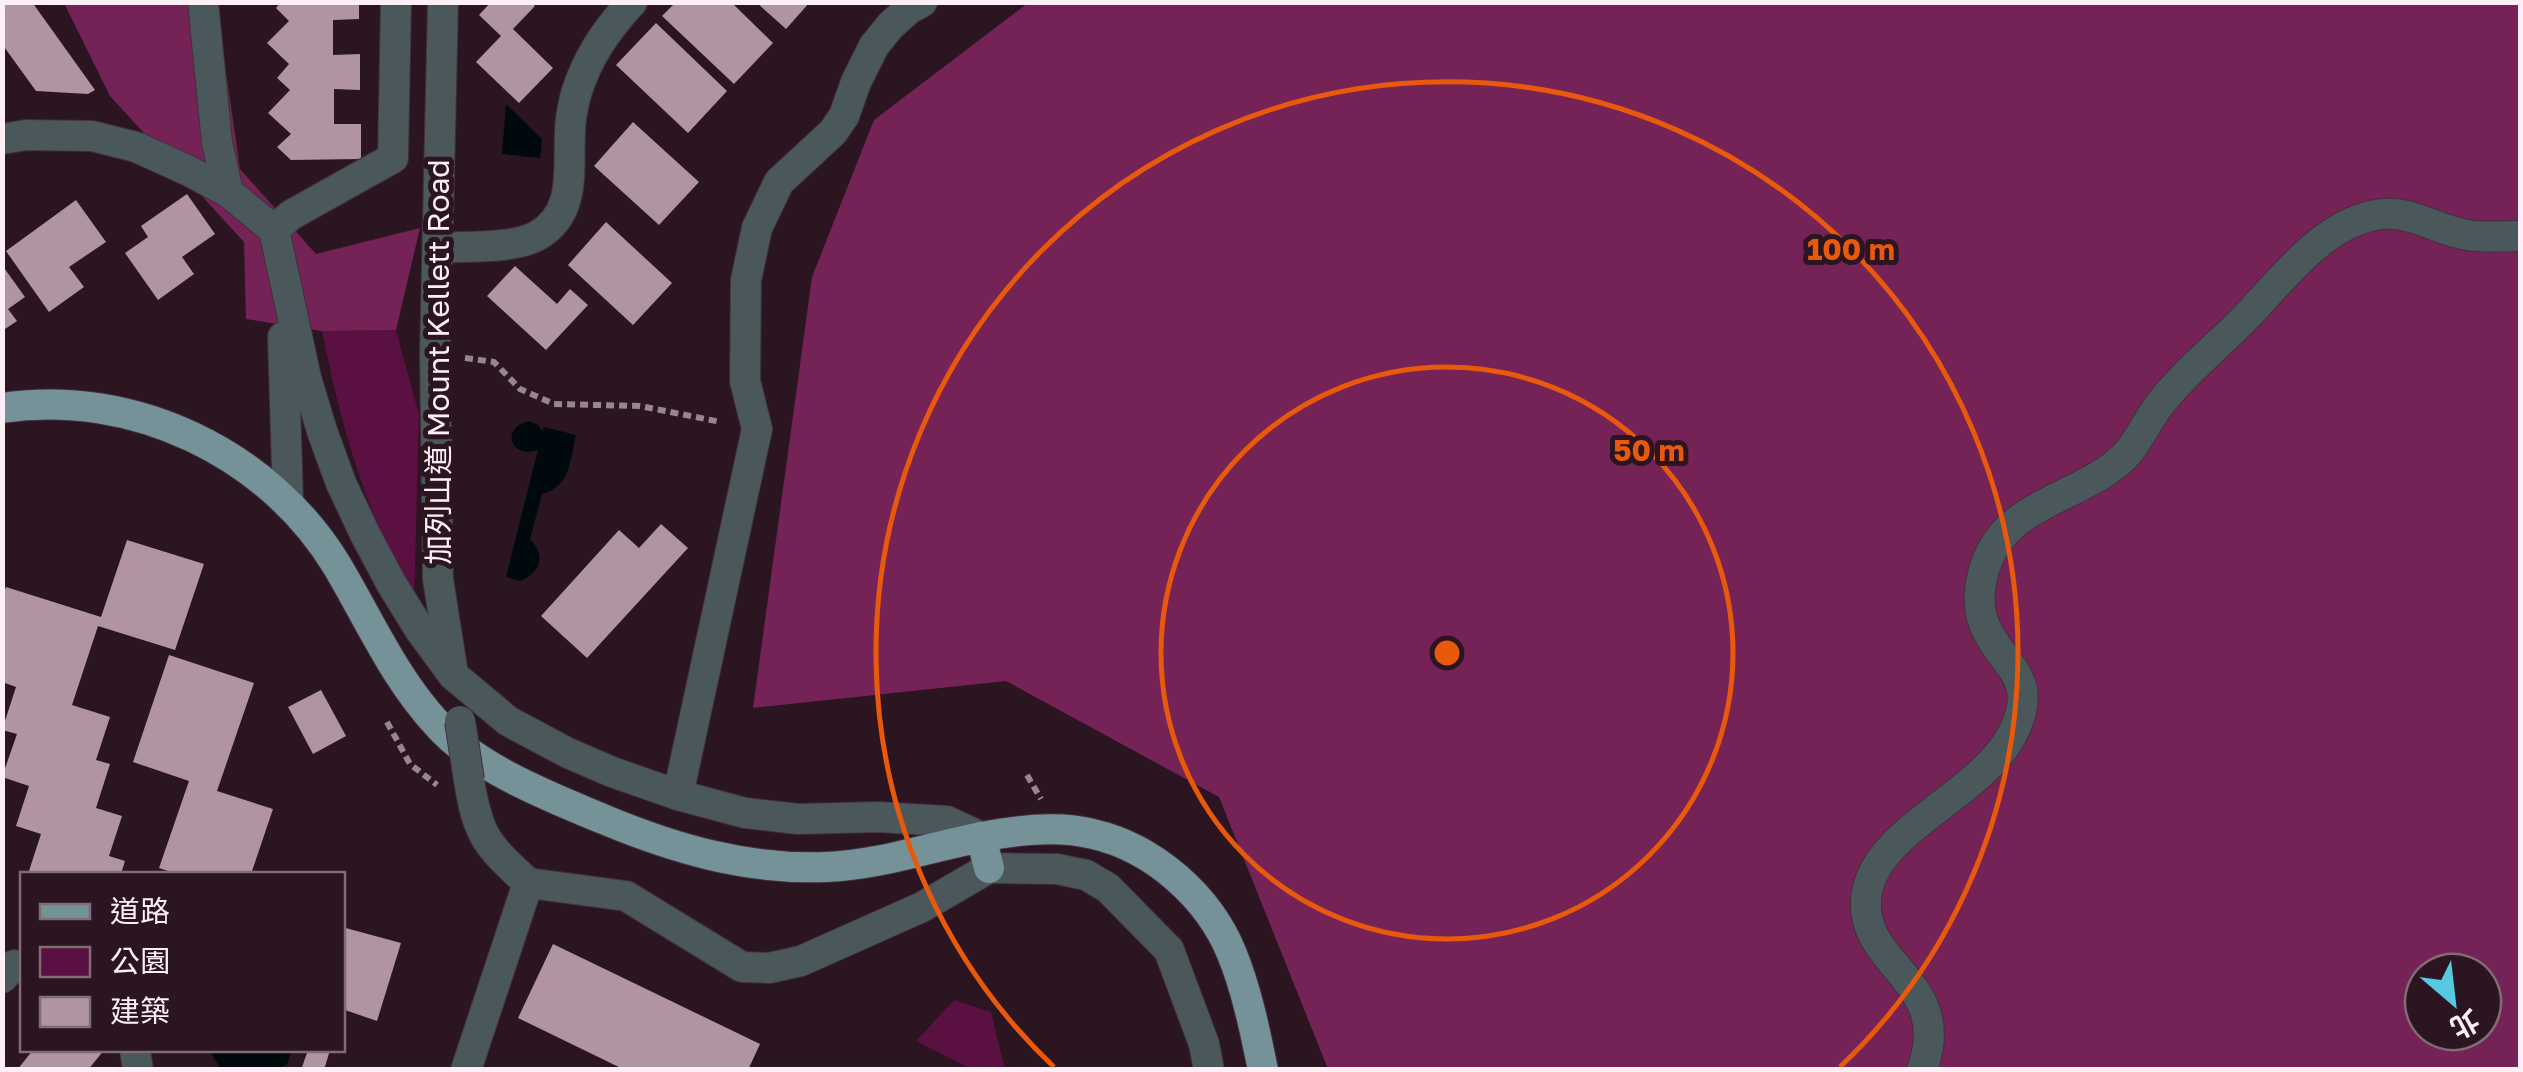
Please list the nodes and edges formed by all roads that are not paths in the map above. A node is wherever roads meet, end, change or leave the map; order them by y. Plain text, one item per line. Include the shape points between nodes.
1 (203, 2) edge
2 (396, 2) edge
3 (443, 2) edge
4 (632, 2) edge
5 (922, 2) edge
6 (2, 139) edge
7 (228, 192) junction
8 (274, 230) junction
9 (2520, 236) edge
10 (438, 248) junction
11 (284, 269) junction
12 (2, 408) edge
13 (288, 501) junction
14 (453, 675) junction
15 (678, 795) junction
16 (980, 837) junction
17 (989, 868) junction
18 (528, 883) junction
19 (466, 1070) edge
20 (1209, 1070) edge
21 (1263, 1070) edge
22 (1922, 1070) edge

1 - 7 street via 216,142
2 - 8 street via 394,158
3 - 10 street, 加列山道 Mount Kellett Road
4 - 10 street via 603,36 575,97 571,176 556,220 538,236 515,243
5 - 15 street via 874,46 844,116 779,182 757,228 746,280 746,381 756,430
6 - 7 street via 92,136 136,147
7 - 8 street
8 - 11 street
9 - 22 street via 2467,235 2400,215 2367,216 2343,226 2182,378 2122,459 2019,518 2000,537 1984,572 1981,611 2020,679 2020,717 1986,770 1895,843 1875,870 1866,900 1876,939 1928,1016
10 - 14 street, 加列山道 Mount Kellett Road via 438,578
11 - 13 street
11 - 14 street via 306,378 342,483 391,583
12 - 13 main road via 82,406 147,418 214,448
13 - 16 main road via 440,728 486,764 562,802 673,846 759,864 862,864
14 - 15 street via 535,737
14 - 18 street, 加列山道 Mount Kellett Road, bridge via 474,812 497,854
15 - 16 street via 798,819 948,821
16 - 17 main road
16 - 21 main road via 1090,833 1175,877 1209,912 1232,954
17 - 18 street via 922,907 768,968 742,967 626,896
17 - 20 street via 1057,870 1108,888 1169,950
18 - 19 street

